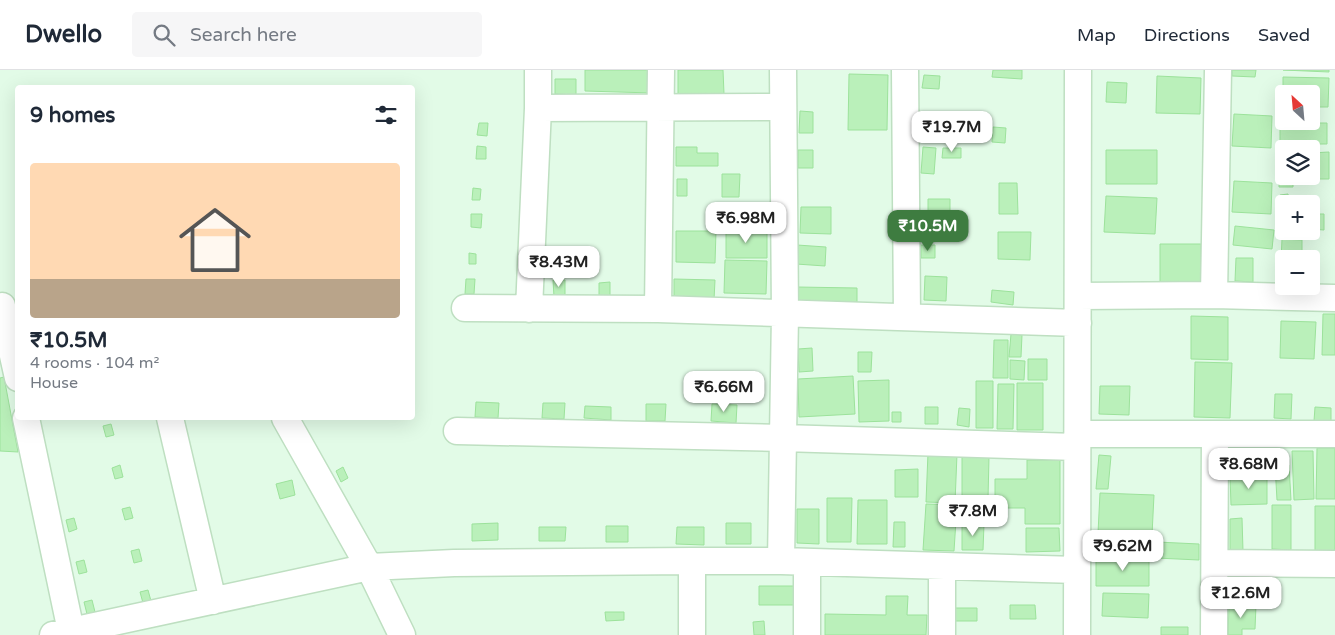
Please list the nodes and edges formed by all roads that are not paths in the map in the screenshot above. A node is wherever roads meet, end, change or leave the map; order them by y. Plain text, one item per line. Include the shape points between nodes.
1 (538, 70) edge
2 (661, 70) edge
3 (783, 70) edge
4 (905, 70) edge
5 (1078, 70) edge
6 (1218, 70) edge
7 (661, 107) junction
8 (783, 107) junction
9 (538, 108) junction
10 (1214, 295) junction
11 (1078, 296) junction
12 (1335, 298) edge
13 (7, 306) edge
14 (465, 308) dead end
15 (529, 309) junction
16 (658, 310) junction
17 (784, 314) junction
18 (907, 316) junction
19 (1078, 323) junction
20 (15, 358) edge
21 (26, 420) edge
22 (170, 420) edge
23 (286, 420) edge
24 (456, 431) dead end
25 (1215, 434) junction
26 (1335, 434) edge
27 (783, 438) junction
28 (1078, 440) junction
29 (692, 561) junction
30 (781, 561) junction
31 (807, 562) junction
32 (1215, 564) junction
33 (1335, 564) edge
34 (942, 566) junction
35 (369, 567) junction
36 (1077, 570) junction
37 (213, 601) junction
38 (62, 633) edge
39 (402, 635) edge
40 (692, 635) edge
41 (807, 635) edge
42 (942, 635) edge
43 (1077, 635) edge
44 (1214, 635) edge

1 - 9 street
2 - 7 street
3 - 8 street
4 - 18 street
5 - 11 street
6 - 10 street
7 - 8 street
7 - 9 street
7 - 16 street
8 - 17 street
9 - 15 street
10 - 11 street
10 - 12 street
11 - 19 street
13 - 20 street
14 - 15 street
15 - 16 street
16 - 17 street
17 - 18 street
17 - 27 street
18 - 19 street
19 - 28 street
21 - 38 street
22 - 37 street
23 - 35 street
24 - 27 street
25 - 26 street
25 - 28 street
25 - 32 street
27 - 28 street
27 - 30 street
28 - 36 street
29 - 30 street
29 - 35 street
29 - 40 street
30 - 31 street
31 - 34 street
31 - 41 street
32 - 33 street
32 - 44 street
34 - 36 street
34 - 42 street
35 - 37 street
35 - 39 street
36 - 43 street
37 - 38 street

